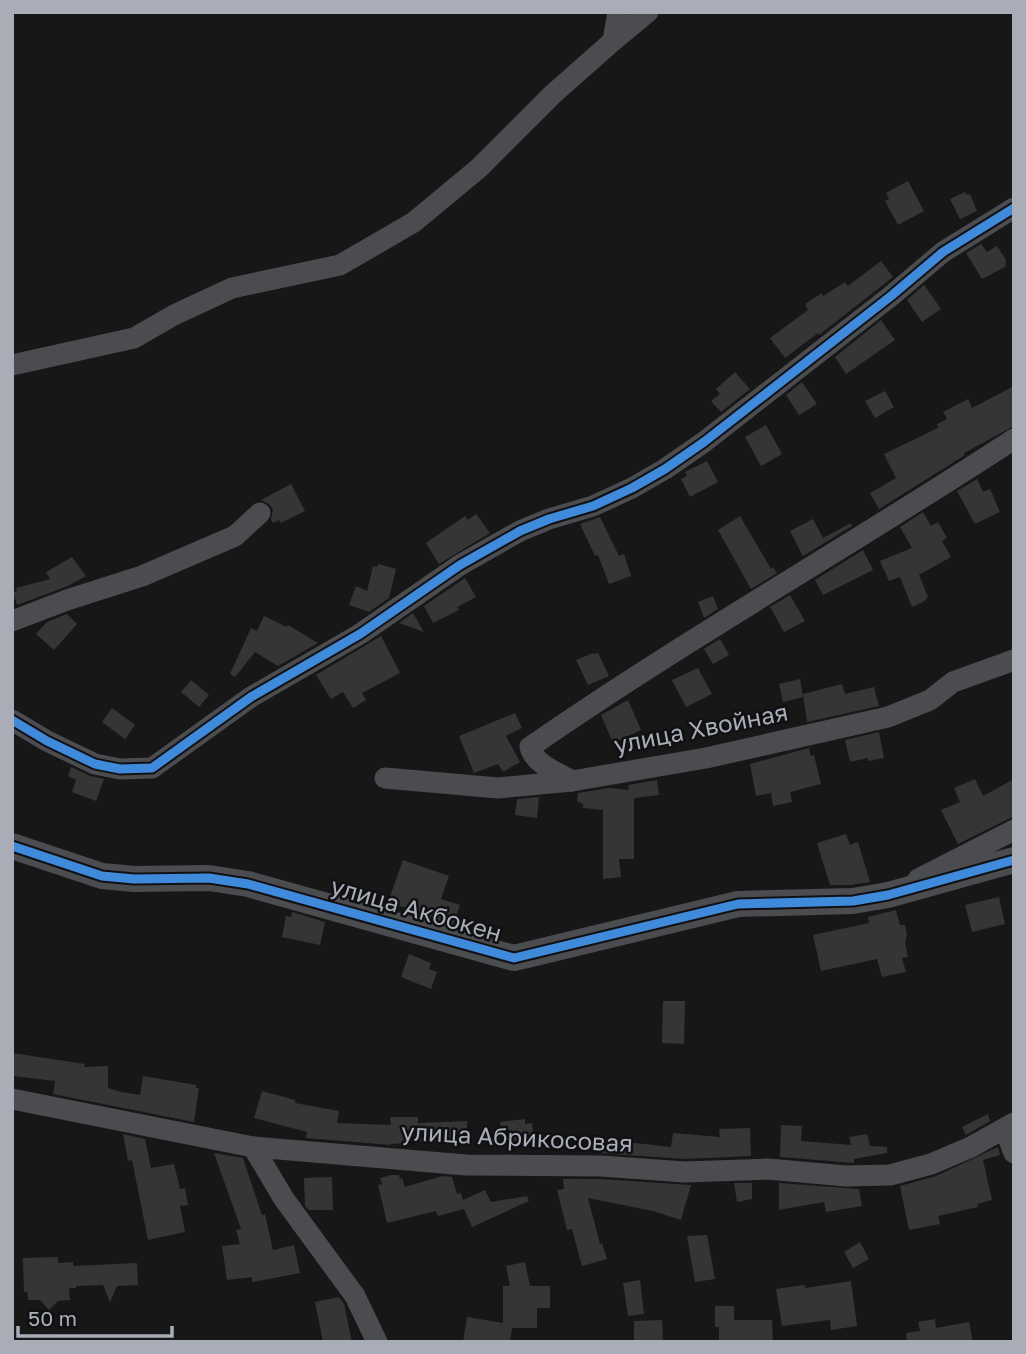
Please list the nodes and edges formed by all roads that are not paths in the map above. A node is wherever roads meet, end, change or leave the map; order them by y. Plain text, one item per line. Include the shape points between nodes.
1 (618, 12) edge
2 (648, 12) edge
3 (613, 41) junction
4 (1014, 208) edge
5 (12, 365) edge
6 (1014, 439) edge
7 (260, 513) dead end
8 (12, 621) edge
9 (1014, 660) edge
10 (12, 720) edge
11 (385, 778) dead end
12 (572, 781) junction
13 (1014, 830) edge
14 (12, 846) edge
15 (1014, 860) edge
16 (888, 895) junction
17 (12, 1099) edge
18 (1009, 1126) edge
19 (253, 1147) junction
20 (1014, 1153) edge
21 (377, 1342) edge

1 - 3 street
2 - 3 street
3 - 5 street via 479,168 414,222 340,265 232,288 134,338
4 - 10 street via 943,252 665,469 593,506 520,531 460,565 360,634 251,697 152,768 95,764
6 - 12 street via 530,747 532,756
7 - 8 street via 235,536 142,576
9 - 12 street, улица Хвойная via 953,682 930,700 888,717 706,758
11 - 12 street, улица Хвойная via 498,788
13 - 16 street
14 - 16 street, улица Акбокен via 102,876 209,878 248,884 514,958 738,904 823,903
15 - 16 street, улица Акбокен
17 - 19 street, улица Абрикосовая
18 - 19 street, улица Абрикосовая via 931,1164 890,1175 466,1165
18 - 20 street
19 - 21 street via 284,1199 355,1296

